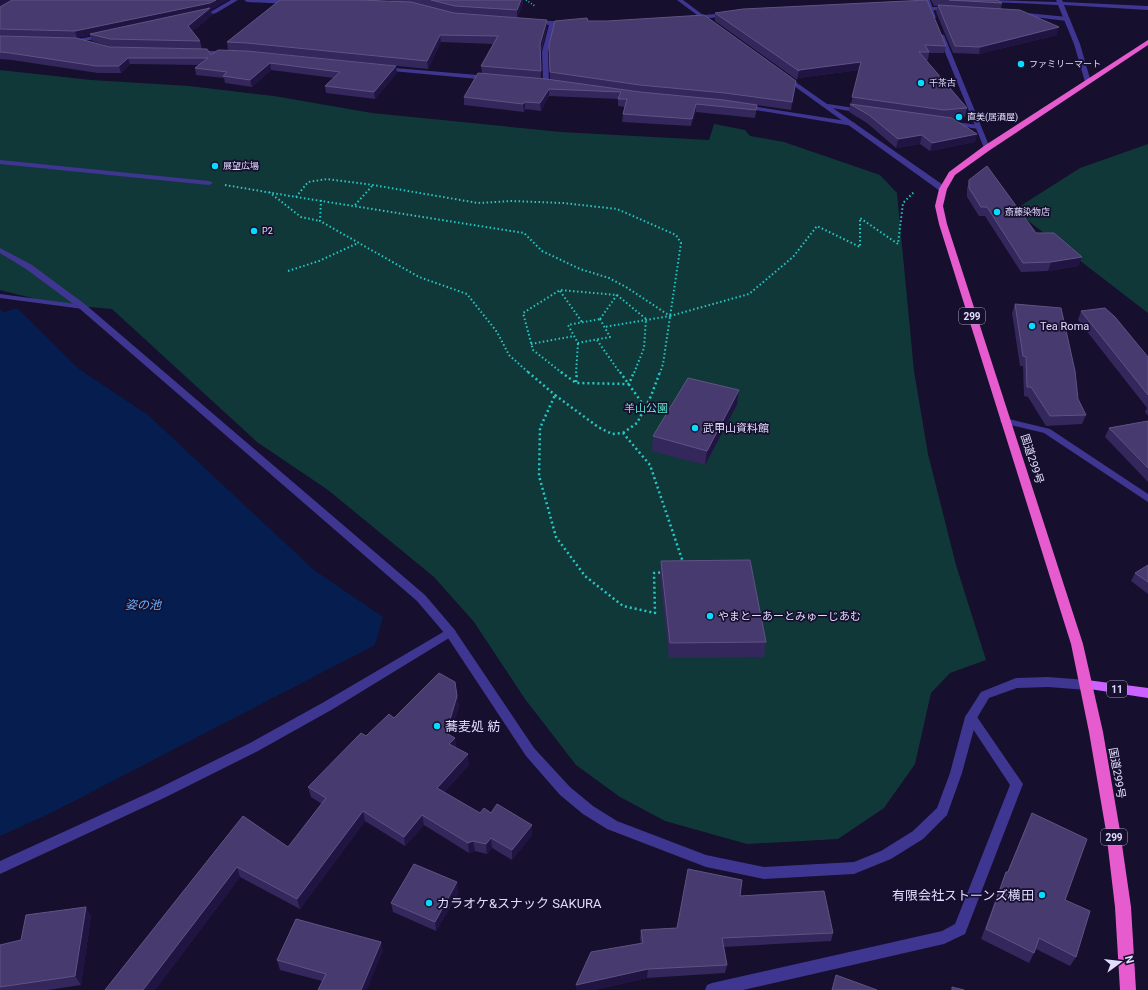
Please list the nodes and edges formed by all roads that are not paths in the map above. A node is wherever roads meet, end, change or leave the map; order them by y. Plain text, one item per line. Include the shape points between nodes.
1 (235, 0) edge
2 (248, 0) edge
3 (680, 0) edge
4 (991, 0) edge
5 (298, 2) edge
6 (1059, 2) edge
7 (921, 4) edge
8 (929, 4) edge
9 (1148, 8) edge
10 (960, 10) edge
11 (1012, 14) edge
12 (734, 15) edge
13 (702, 16) junction
14 (191, 17) edge
15 (686, 17) edge
16 (1067, 19) junction
17 (708, 21) edge
18 (529, 22) edge
19 (576, 22) edge
20 (936, 22) edge
21 (552, 24) junction
22 (939, 29) edge
23 (114, 34) edge
24 (62, 41) edge
25 (77, 41) junction
26 (1148, 42) edge
27 (91, 45) edge
28 (188, 52) edge
29 (233, 53) edge
30 (373, 68) edge
31 (778, 72) edge
32 (499, 79) edge
33 (538, 82) edge
34 (1088, 82) junction
35 (546, 83) junction
36 (554, 84) edge
37 (740, 106) edge
38 (828, 106) junction
39 (867, 112) edge
40 (939, 121) edge
41 (853, 124) junction
42 (978, 127) junction
43 (987, 148) junction
44 (0, 162) edge
45 (208, 183) road end
46 (943, 189) junction
47 (0, 250) edge
48 (0, 296) edge
49 (83, 307) junction
50 (1005, 421) junction
51 (1148, 499) edge
52 (450, 632) junction
53 (1087, 685) junction
54 (1148, 693) edge
55 (971, 717) junction
56 (0, 868) edge
57 (712, 990) edge
58 (1128, 990) edge

1 - 14 street via 214,12
2 - 5 street
3 - 13 street
4 - 6 street
6 - 9 street
6 - 16 street
7 - 8 street
8 - 10 street
8 - 20 street
11 - 16 street
12 - 13 street
13 - 15 street
13 - 17 street
16 - 34 street
18 - 21 street
19 - 21 street
21 - 35 street via 545,52
22 - 42 street
23 - 25 street
24 - 25 street
25 - 27 street
26 - 34 highway, 国道299号 / 299
28 - 29 street
30 - 32 street
31 - 38 street
33 - 35 street
34 - 43 highway, 国道299号 / 299
35 - 36 street
37 - 41 street
38 - 39 street
38 - 41 street
40 - 42 street
41 - 46 street
42 - 43 street
43 - 46 highway, 国道299号 / 299 via 952,174
44 - 45 street
46 - 50 highway, 国道299号 / 299 via 939,206 943,224
47 - 49 street via 29,267
48 - 49 street
49 - 52 street via 422,598
50 - 51 street via 1047,431
50 - 53 highway, 国道299号 / 299 via 1077,644
52 - 55 street via 530,752 565,791 588,810 612,825 706,861 764,873 854,868 886,855 918,836 942,811 956,773
52 - 56 street via 322,710 255,746
53 - 54 main road, 11
53 - 55 street via 1016,683 985,695
53 - 58 highway, 国道299号 / 299 via 1113,831 1122,900
55 - 57 street via 1017,784 960,929 944,937

